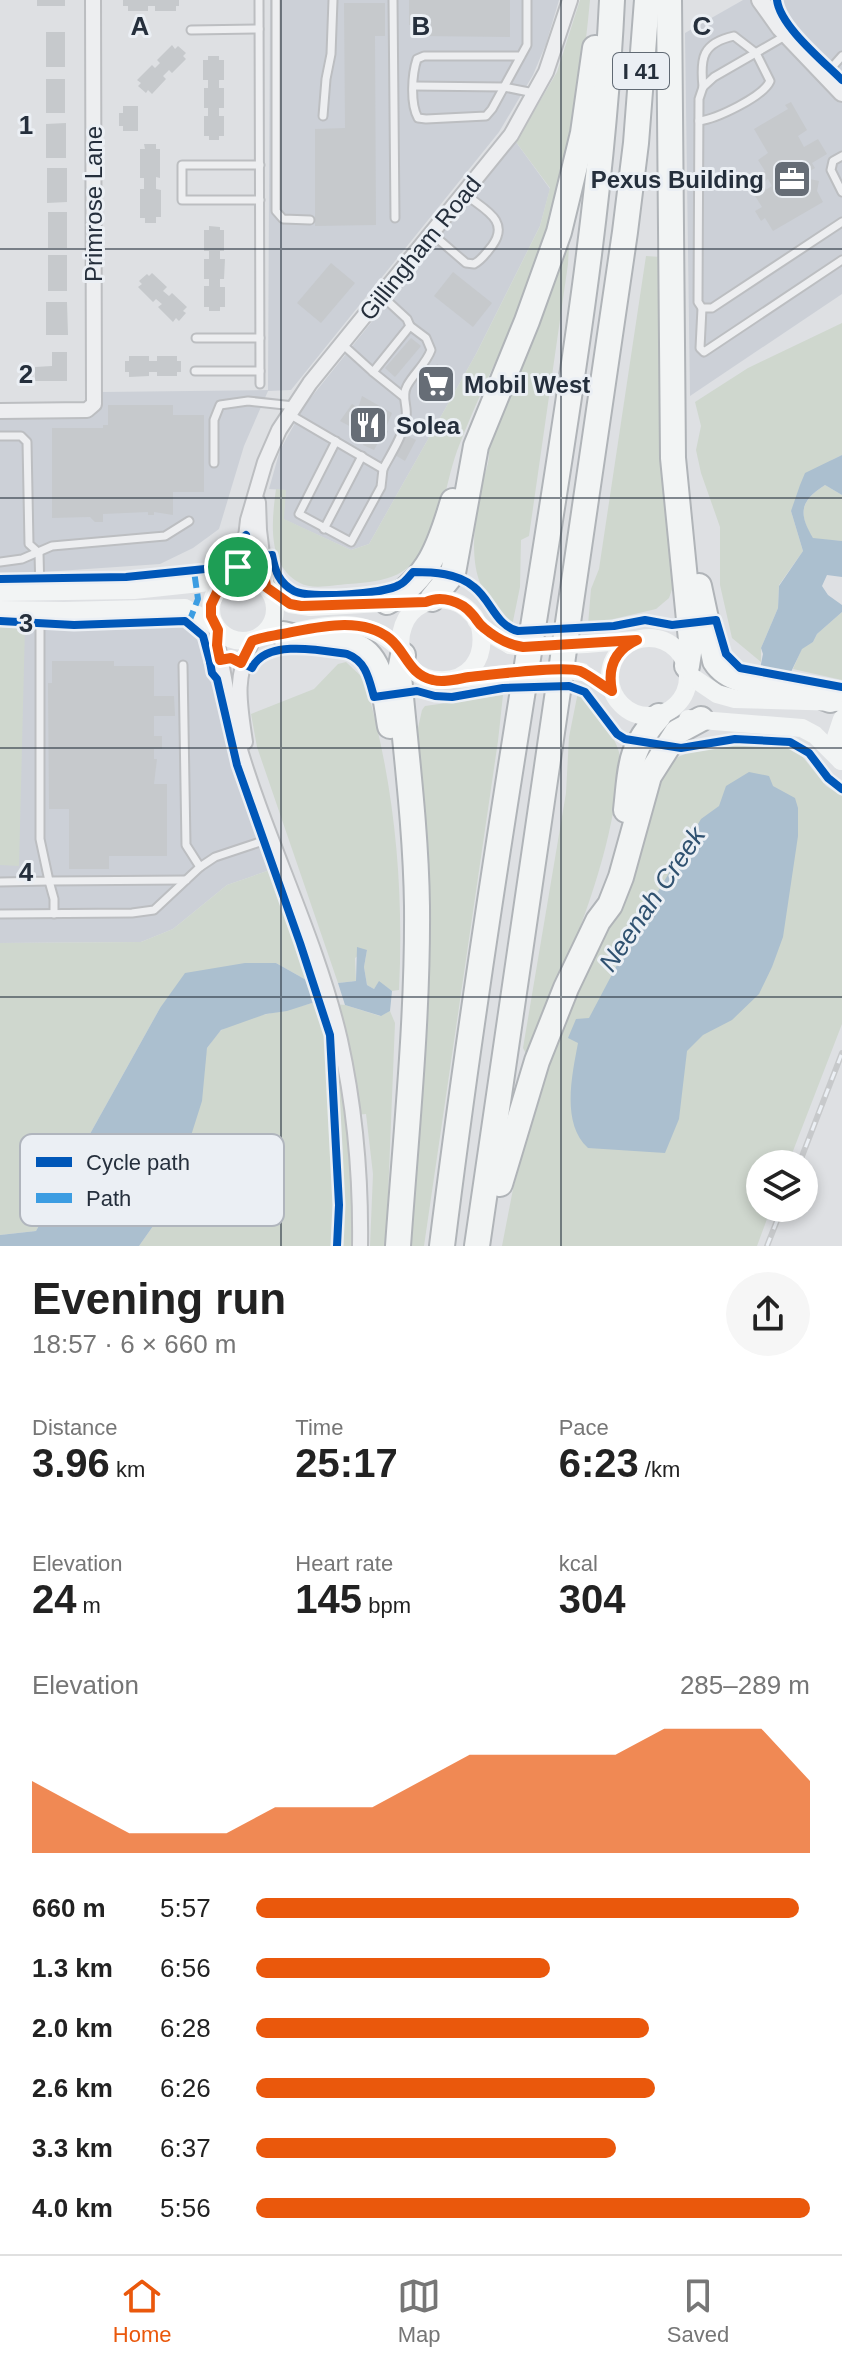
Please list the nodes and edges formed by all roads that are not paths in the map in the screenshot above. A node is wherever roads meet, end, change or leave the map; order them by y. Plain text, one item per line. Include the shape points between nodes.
1 (93, 0) edge
2 (259, 0) edge
3 (276, 0) edge
4 (333, 0) edge
5 (393, 0) edge
6 (527, 0) edge
7 (570, 0) edge
8 (610, 0) edge
9 (647, 0) edge
10 (669, 0) edge
11 (760, 0) edge
12 (259, 29) junction
13 (191, 30) dead end
14 (786, 36) junction
15 (756, 53) junction
16 (521, 56) junction
17 (842, 56) edge
18 (825, 76) junction
19 (414, 86) junction
20 (504, 87) junction
21 (703, 87) junction
22 (842, 93) edge
23 (536, 94) junction
24 (323, 116) dead end
25 (699, 121) junction
26 (842, 156) edge
27 (260, 165) junction
28 (842, 192) edge
29 (465, 194) junction
30 (260, 200) junction
31 (395, 218) dead end
32 (310, 220) dead end
33 (842, 222) edge
34 (431, 233) junction
35 (842, 260) edge
36 (381, 295) junction
37 (702, 308) junction
38 (410, 326) junction
39 (196, 338) dead end
40 (260, 338) junction
41 (341, 343) junction
42 (195, 371) dead end
43 (260, 371) junction
44 (373, 372) junction
45 (260, 384) dead end
46 (404, 397) junction
47 (673, 407) junction
48 (291, 410) junction
49 (0, 411) edge
50 (488, 414) junction
51 (0, 436) edge
52 (336, 441) junction
53 (362, 456) junction
54 (214, 463) dead end
55 (383, 469) junction
56 (258, 489) junction
57 (189, 521) dead end
58 (324, 529) junction
59 (39, 553) junction
60 (0, 562) edge
61 (231, 579) junction
62 (269, 589) junction
63 (40, 590) junction
64 (0, 592) edge
65 (429, 601) junction
66 (387, 602) junction
67 (0, 610) edge
68 (40, 610) junction
69 (480, 626) junction
70 (217, 628) junction
71 (265, 638) junction
72 (637, 640) junction
73 (402, 653) junction
74 (183, 665) dead end
75 (688, 670) junction
76 (456, 679) junction
77 (612, 691) junction
78 (838, 707) edge
79 (663, 714) junction
80 (701, 719) junction
81 (842, 761) edge
82 (251, 778) junction
83 (272, 838) junction
84 (413, 850) junction
85 (200, 867) junction
86 (186, 880) junction
87 (49, 881) junction
88 (0, 882) edge
89 (0, 914) edge
90 (54, 914) junction
91 (598, 921) junction
92 (360, 1246) edge
93 (398, 1246) edge
94 (442, 1246) edge
95 (477, 1246) edge
96 (490, 1246) edge

1 - 49 street, Primrose Lane via 92,408
2 - 12 lane
3 - 32 lane via 276,211 283,219
4 - 24 lane
5 - 31 lane
6 - 16 lane via 527,45
7 - 23 street, Gillingham Road
8 - 50 highway via 598,23 583,133 559,232
8 - 94 highway, I 41 via 594,219
9 - 95 highway, I 41 via 625,232
10 - 47 highway
11 - 14 street
12 - 13 lane
12 - 27 lane
14 - 15 lane
14 - 18 street
15 - 21 lane
15 - 21 lane via 734,36 724,39 704,52
15 - 25 lane via 770,81 767,87
16 - 19 lane via 424,56 414,67
16 - 20 lane
17 - 18 lane
18 - 22 street
19 - 20 lane
19 - 20 lane via 414,111 426,119 486,116
20 - 23 lane
21 - 25 lane
23 - 29 street, Gillingham Road
25 - 37 lane
26 - 28 lane via 831,170
27 - 30 lane
27 - 30 lane via 182,165 182,200
29 - 34 street, Gillingham Road
29 - 34 lane via 498,222 500,230 481,260 466,263
30 - 40 lane
33 - 37 lane via 712,308
34 - 36 street, Gillingham Road
35 - 37 lane via 704,352 699,336
36 - 38 lane
36 - 41 street, Gillingham Road
38 - 44 lane
38 - 46 lane via 426,338 431,350
39 - 40 lane
40 - 43 lane
41 - 44 lane
41 - 48 street, Gillingham Road
42 - 43 lane
43 - 45 lane
44 - 46 lane
46 - 55 lane via 403,431
47 - 75 highway via 675,488 691,640
47 - 78 highway via 682,495 715,661 722,671 745,680 808,691
48 - 52 lane
48 - 54 lane via 248,401 220,405 214,420
48 - 56 street, Gillingham Road
50 - 65 highway via 468,482 456,564
50 - 66 highway via 463,466 439,545 413,586
51 - 59 lane via 21,436 27,442 29,544
52 - 53 lane
52 - 58 lane via 299,511
53 - 55 lane
53 - 58 lane
55 - 58 lane via 381,487 353,541
56 - 61 street, Gillingham Road
56 - 62 street, Gillingham Road
57 - 59 lane via 165,536 52,546
59 - 60 lane
59 - 63 lane
61 - 62 main road via 251,578
61 - 63 main road via 134,590
61 - 70 main road via 220,586 211,605
62 - 66 main road via 301,606
62 - 71 main road via 275,612
63 - 64 main road
63 - 68 lane
65 - 66 main road
65 - 69 main road via 462,605
65 - 73 main road via 408,617 400,639
67 - 68 main road
68 - 70 main road via 185,608
68 - 87 lane via 40,839
69 - 72 main road, bridge via 523,647
69 - 76 main road via 476,663
70 - 71 main road via 234,640
70 - 82 street via 230,714
71 - 73 main road via 361,626 377,630
71 - 82 street via 241,663 238,683
71 - 84 highway via 350,644 371,656 381,680
72 - 75 main road via 662,640 673,646
72 - 77 main road via 613,660
73 - 76 main road via 419,675
73 - 84 highway via 399,676
74 - 85 lane via 186,845
75 - 78 main road via 717,694 735,699
75 - 79 main road via 685,693
76 - 77 main road, bridge via 567,670 582,672
77 - 79 main road via 636,715
78 - 81 main road via 835,740
79 - 80 main road
79 - 91 highway via 634,751 625,820
80 - 81 main road via 802,728
80 - 91 highway via 677,732 656,763 621,877
82 - 83 street
83 - 85 lane
83 - 92 street via 339,1038 354,1115
84 - 93 highway via 416,959
85 - 86 lane
86 - 87 lane
86 - 90 lane via 154,910
87 - 88 lane
87 - 90 lane
89 - 90 lane
91 - 96 highway via 523,1099 498,1189

